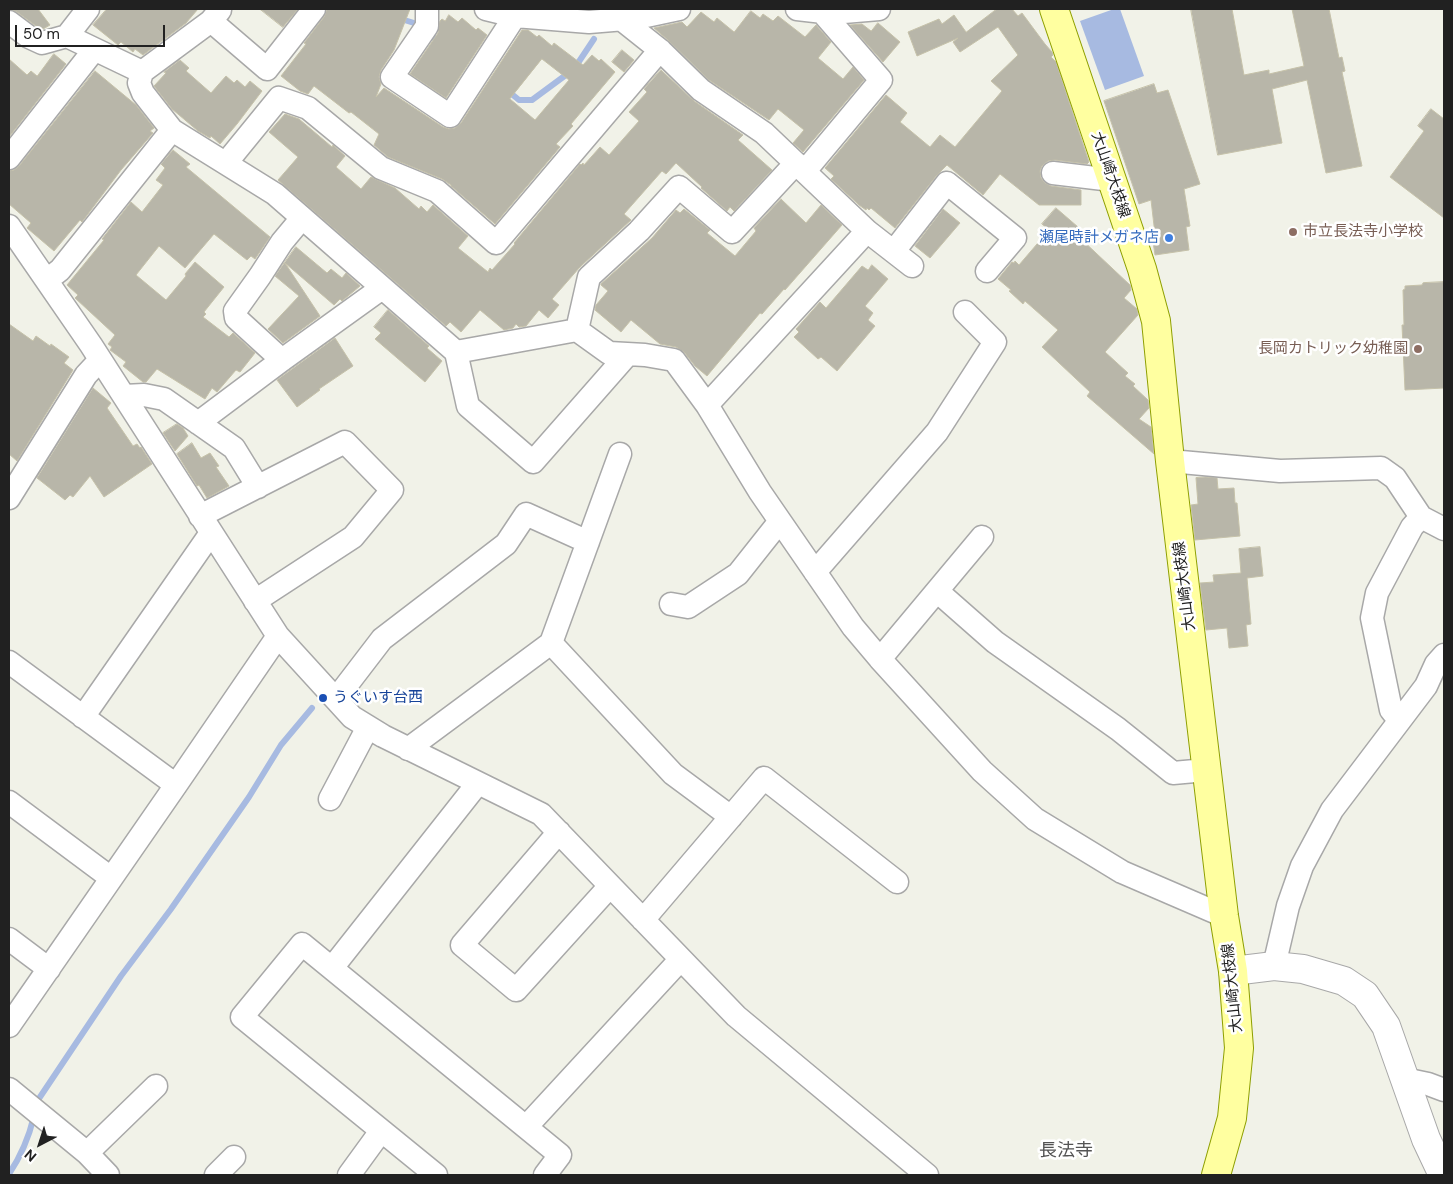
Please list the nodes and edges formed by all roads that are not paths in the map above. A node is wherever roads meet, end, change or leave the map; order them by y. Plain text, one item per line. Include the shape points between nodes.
1 (88, 9) edge
2 (314, 9) edge
3 (427, 9) edge
4 (486, 9) edge
5 (679, 9) edge
6 (797, 9) edge
7 (879, 9) edge
8 (1054, 9) edge
9 (516, 12) edge
10 (822, 12) junction
11 (216, 15) edge
12 (621, 19) junction
13 (9, 22) edge
14 (67, 36) junction
15 (94, 50) junction
16 (660, 50) junction
17 (142, 72) junction
18 (172, 130) junction
19 (9, 158) edge
20 (226, 163) junction
21 (801, 167) junction
22 (1053, 173) dead end
23 (1112, 180) junction
24 (302, 218) junction
25 (9, 226) edge
26 (867, 231) junction
27 (16, 250) edge
28 (894, 251) junction
29 (912, 266) dead end
30 (987, 271) dead end
31 (47, 280) junction
32 (382, 288) junction
33 (966, 312) dead end
34 (577, 330) junction
35 (456, 352) junction
36 (627, 355) junction
37 (100, 360) junction
38 (282, 360) junction
39 (124, 396) junction
40 (706, 405) junction
41 (198, 423) junction
42 (620, 454) dead end
43 (1170, 461) junction
44 (258, 487) junction
45 (9, 498) edge
46 (1421, 517) junction
47 (780, 521) junction
48 (205, 525) junction
49 (1444, 528) edge
50 (982, 537) dead end
51 (588, 542) junction
52 (815, 572) junction
53 (937, 591) junction
54 (255, 601) junction
55 (671, 604) dead end
56 (278, 636) junction
57 (551, 643) junction
58 (1444, 655) edge
59 (880, 659) junction
60 (9, 662) edge
61 (336, 699) junction
62 (83, 717) junction
63 (1399, 720) junction
64 (368, 727) junction
65 (408, 749) junction
66 (1206, 770) junction
67 (478, 783) junction
68 (176, 785) junction
69 (330, 799) dead end
70 (9, 802) edge
71 (731, 817) junction
72 (559, 832) junction
73 (111, 878) junction
74 (897, 882) dead end
75 (610, 886) junction
76 (1224, 916) junction
77 (643, 920) junction
78 (9, 939) edge
79 (681, 959) junction
80 (1274, 966) junction
81 (332, 968) junction
82 (49, 969) junction
83 (1233, 970) junction
84 (9, 1026) edge
85 (1404, 1079) junction
86 (156, 1086) dead end
87 (9, 1089) edge
88 (1444, 1090) edge
89 (526, 1127) junction
90 (382, 1131) junction
91 (87, 1153) junction
92 (234, 1156) dead end
93 (108, 1175) edge
94 (216, 1175) edge
95 (349, 1175) edge
96 (436, 1175) edge
97 (545, 1175) edge
98 (927, 1175) edge
99 (1216, 1175) edge
100 (1442, 1175) edge

1 - 14 street
2 - 11 street via 267,69
3 - 9 street via 427,26 392,77 450,116
4 - 9 street
5 - 12 street
6 - 10 street
7 - 10 street
8 - 23 main road, 大山崎大枝線
9 - 12 street via 589,22
10 - 21 street via 881,80
11 - 17 street
12 - 16 street
13 - 14 street via 42,43
14 - 15 street
15 - 17 street
15 - 19 street
16 - 20 street via 496,243 437,191 381,168 308,108 279,98
16 - 21 street via 701,90 764,133
17 - 18 street via 139,83 143,93
18 - 20 street
18 - 31 street via 60,270
20 - 24 street via 275,194
21 - 26 street
21 - 34 street via 732,232 679,187 639,231 589,277
22 - 23 street
23 - 43 main road, 大山崎大枝線 via 1156,320
24 - 32 street
24 - 38 street via 235,311 236,318
25 - 27 street
26 - 28 street
26 - 40 street
27 - 31 street
28 - 29 street
28 - 30 street via 947,183 1015,238
31 - 37 street
32 - 35 street
32 - 38 street
33 - 52 street via 995,342 937,432
34 - 35 street
34 - 36 street via 610,353
35 - 36 street via 468,406 533,462
36 - 40 street via 674,360
37 - 39 street
37 - 45 street via 86,375
38 - 41 street
39 - 41 street via 164,399
39 - 48 street
40 - 47 street
41 - 44 street via 234,448
42 - 51 street
43 - 46 street via 1280,470 1381,468 1395,478
43 - 66 main road, 大山崎大枝線
44 - 48 street
44 - 54 street via 346,442 392,490 353,537
46 - 49 street
46 - 63 street via 1412,527 1377,593 1372,618 1391,710
47 - 52 street
47 - 55 street via 738,574 688,606
48 - 54 street
48 - 62 street
50 - 53 street
51 - 57 street
51 - 61 street via 526,514 506,544 382,639
52 - 59 street via 853,628
53 - 59 street
53 - 66 street via 996,642 1118,729 1173,773
54 - 56 street
56 - 61 street
56 - 68 street
57 - 65 street
57 - 71 street via 673,774
58 - 63 street via 1426,686
59 - 76 street via 982,771 1035,819 1122,872
60 - 62 street
61 - 64 street via 352,717
62 - 68 street
63 - 80 street via 1332,810 1302,866 1288,906
64 - 65 street
64 - 69 street
65 - 67 street
66 - 76 main road, 大山崎大枝線
67 - 72 street via 541,814
67 - 81 street
68 - 73 street
70 - 73 street
71 - 74 street via 764,778
71 - 77 street
72 - 75 street
72 - 75 street via 462,945 516,990
73 - 82 street
75 - 77 street
76 - 83 main road, 大山崎大枝線
77 - 79 street
78 - 82 street
79 - 89 street
79 - 98 street via 736,1016
80 - 83 street
80 - 85 street via 1303,969 1344,981 1365,995 1386,1026
81 - 89 street
81 - 90 street via 302,944 242,1017
82 - 84 street
83 - 99 main road, 大山崎大枝線 via 1239,1048 1232,1118
85 - 88 street
85 - 100 street
86 - 91 street
87 - 91 street
89 - 97 street via 560,1155
90 - 95 street
90 - 96 street
91 - 93 street
92 - 94 street

